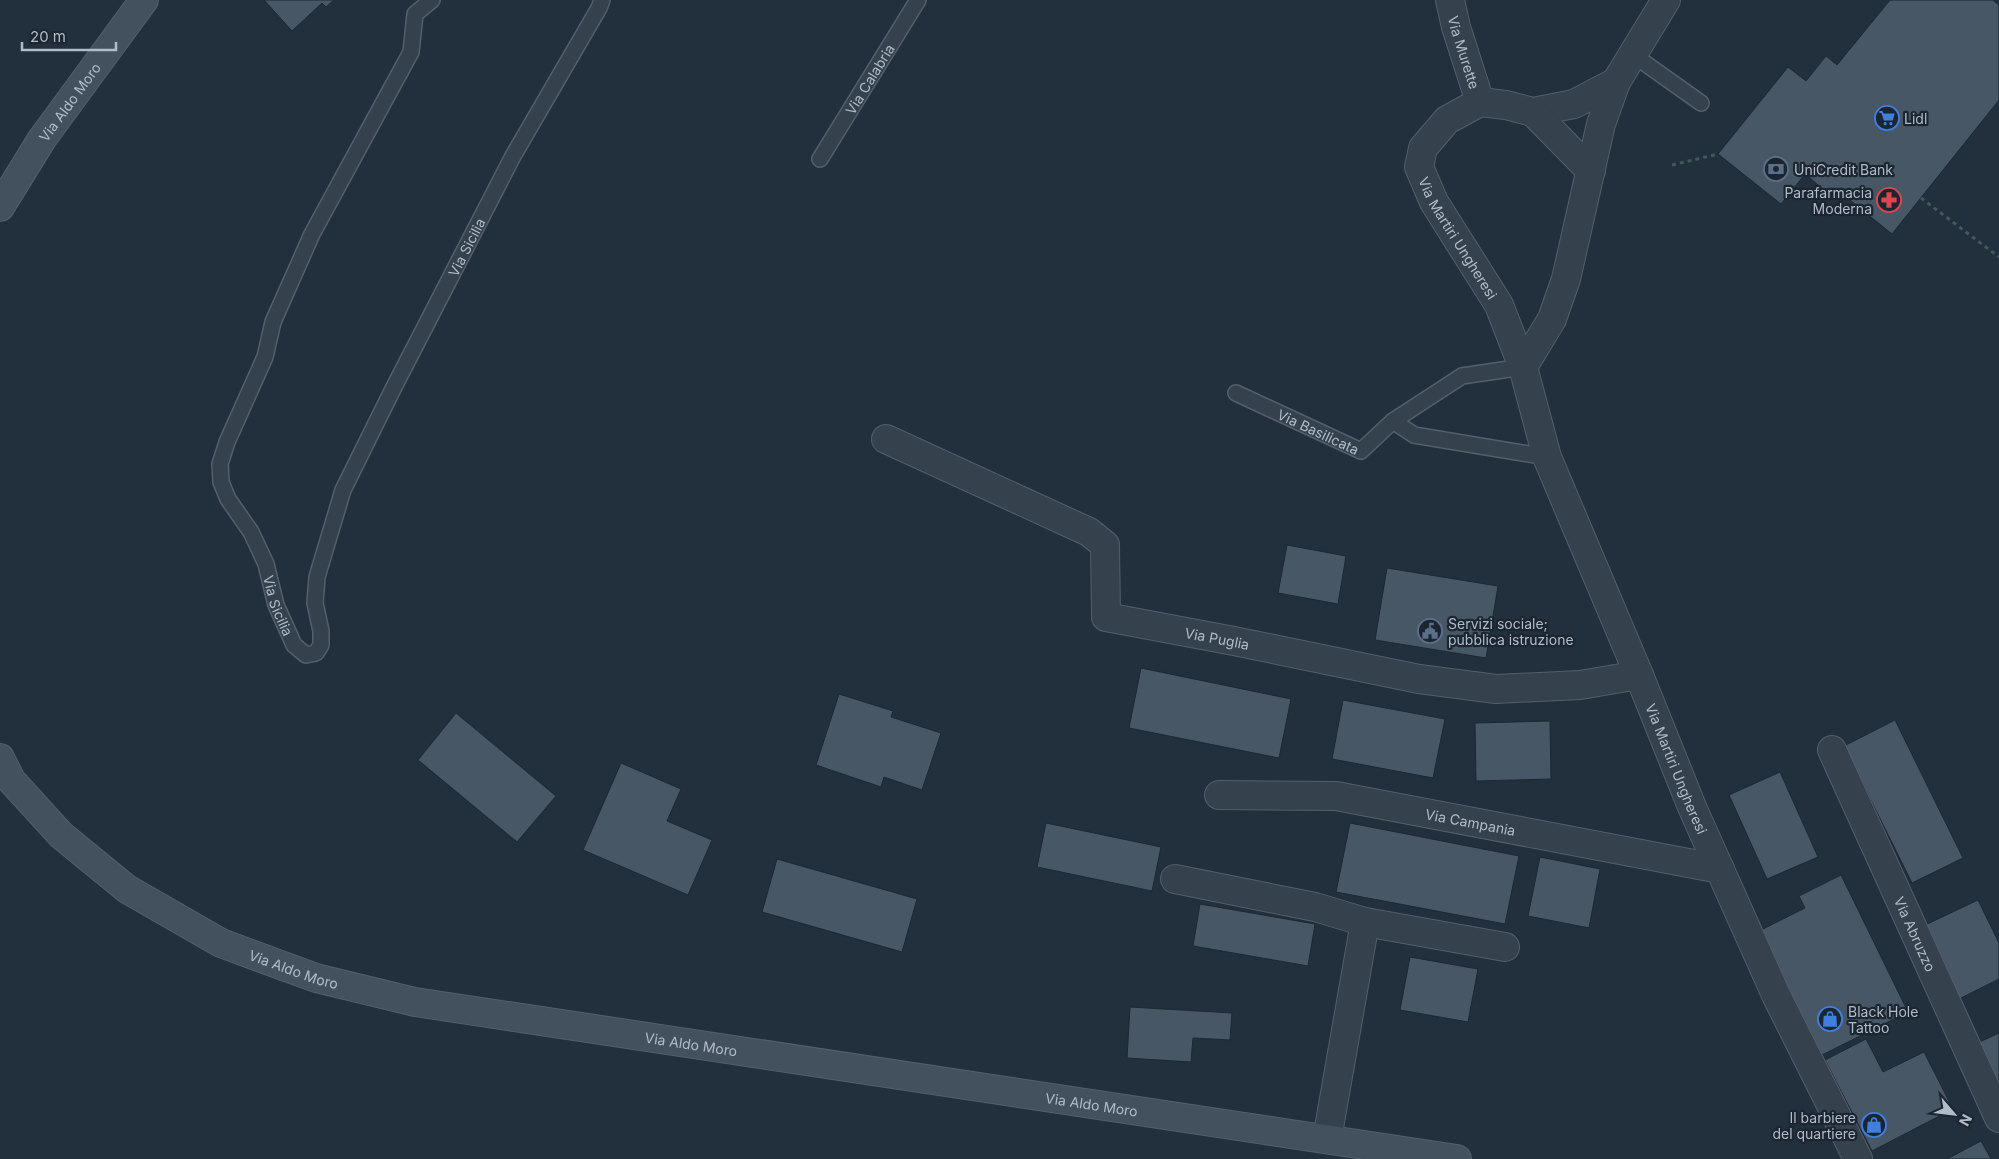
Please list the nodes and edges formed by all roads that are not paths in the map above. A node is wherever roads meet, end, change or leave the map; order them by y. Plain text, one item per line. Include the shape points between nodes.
1 (144, 0) edge
2 (432, 0) edge
3 (602, 0) edge
4 (918, 0) edge
5 (1450, 0) edge
6 (1666, 0) edge
7 (1632, 54) junction
8 (1616, 82) junction
9 (1480, 102) junction
10 (1701, 103) dead end
11 (1533, 112) junction
12 (820, 159) dead end
13 (1591, 172) junction
14 (0, 208) edge
15 (1523, 367) junction
16 (1236, 393) dead end
17 (1393, 421) junction
18 (886, 439) dead end
19 (1546, 457) junction
20 (1639, 675) junction
21 (1832, 750) dead end
22 (0, 758) edge
23 (1219, 795) dead end
24 (1720, 869) junction
25 (1175, 879) dead end
26 (1365, 922) junction
27 (1505, 947) dead end
28 (1999, 1118) edge
29 (1327, 1138) junction
30 (1457, 1159) edge
31 (1858, 1159) edge

1 - 14 main road, Via Aldo Moro via 42,139
2 - 3 lane, Via Sicilia via 415,14 410,52 312,234 273,322 265,357 220,464 221,482 228,499 251,532 266,564 276,605 294,645 306,655 316,654 321,645 315,603 317,577 343,490 513,156
4 - 12 lane, Via Calabria
5 - 9 street, Via Murette
6 - 7 street
7 - 8 street
7 - 10 lane
8 - 11 street via 1574,104
8 - 13 street via 1601,124
9 - 11 street
9 - 15 street, Via Martiri Ungheresi via 1447,120 1423,148 1419,167 1434,202 1499,306
11 - 13 street
13 - 15 street via 1566,279 1552,318
15 - 17 lane, Via Basilicata via 1462,376
15 - 19 street, Via Martiri Ungheresi
16 - 17 lane, Via Basilicata via 1360,451
17 - 19 lane via 1414,435
18 - 20 street, Via Puglia via 1089,532 1105,545 1106,617 1419,679 1496,689 1580,685
19 - 20 street, Via Martiri Ungheresi
20 - 24 street, Via Martiri Ungheresi
21 - 28 street, Via Abruzzo
22 - 29 main road, Via Aldo Moro via 11,780 61,836 128,889 221,944 316,978 415,1002
23 - 24 street, Via Campania via 1336,796
24 - 31 street, Via Martiri Ungheresi via 1776,995
25 - 26 street via 1315,906
26 - 27 street
26 - 29 street
29 - 30 main road, Via Aldo Moro

